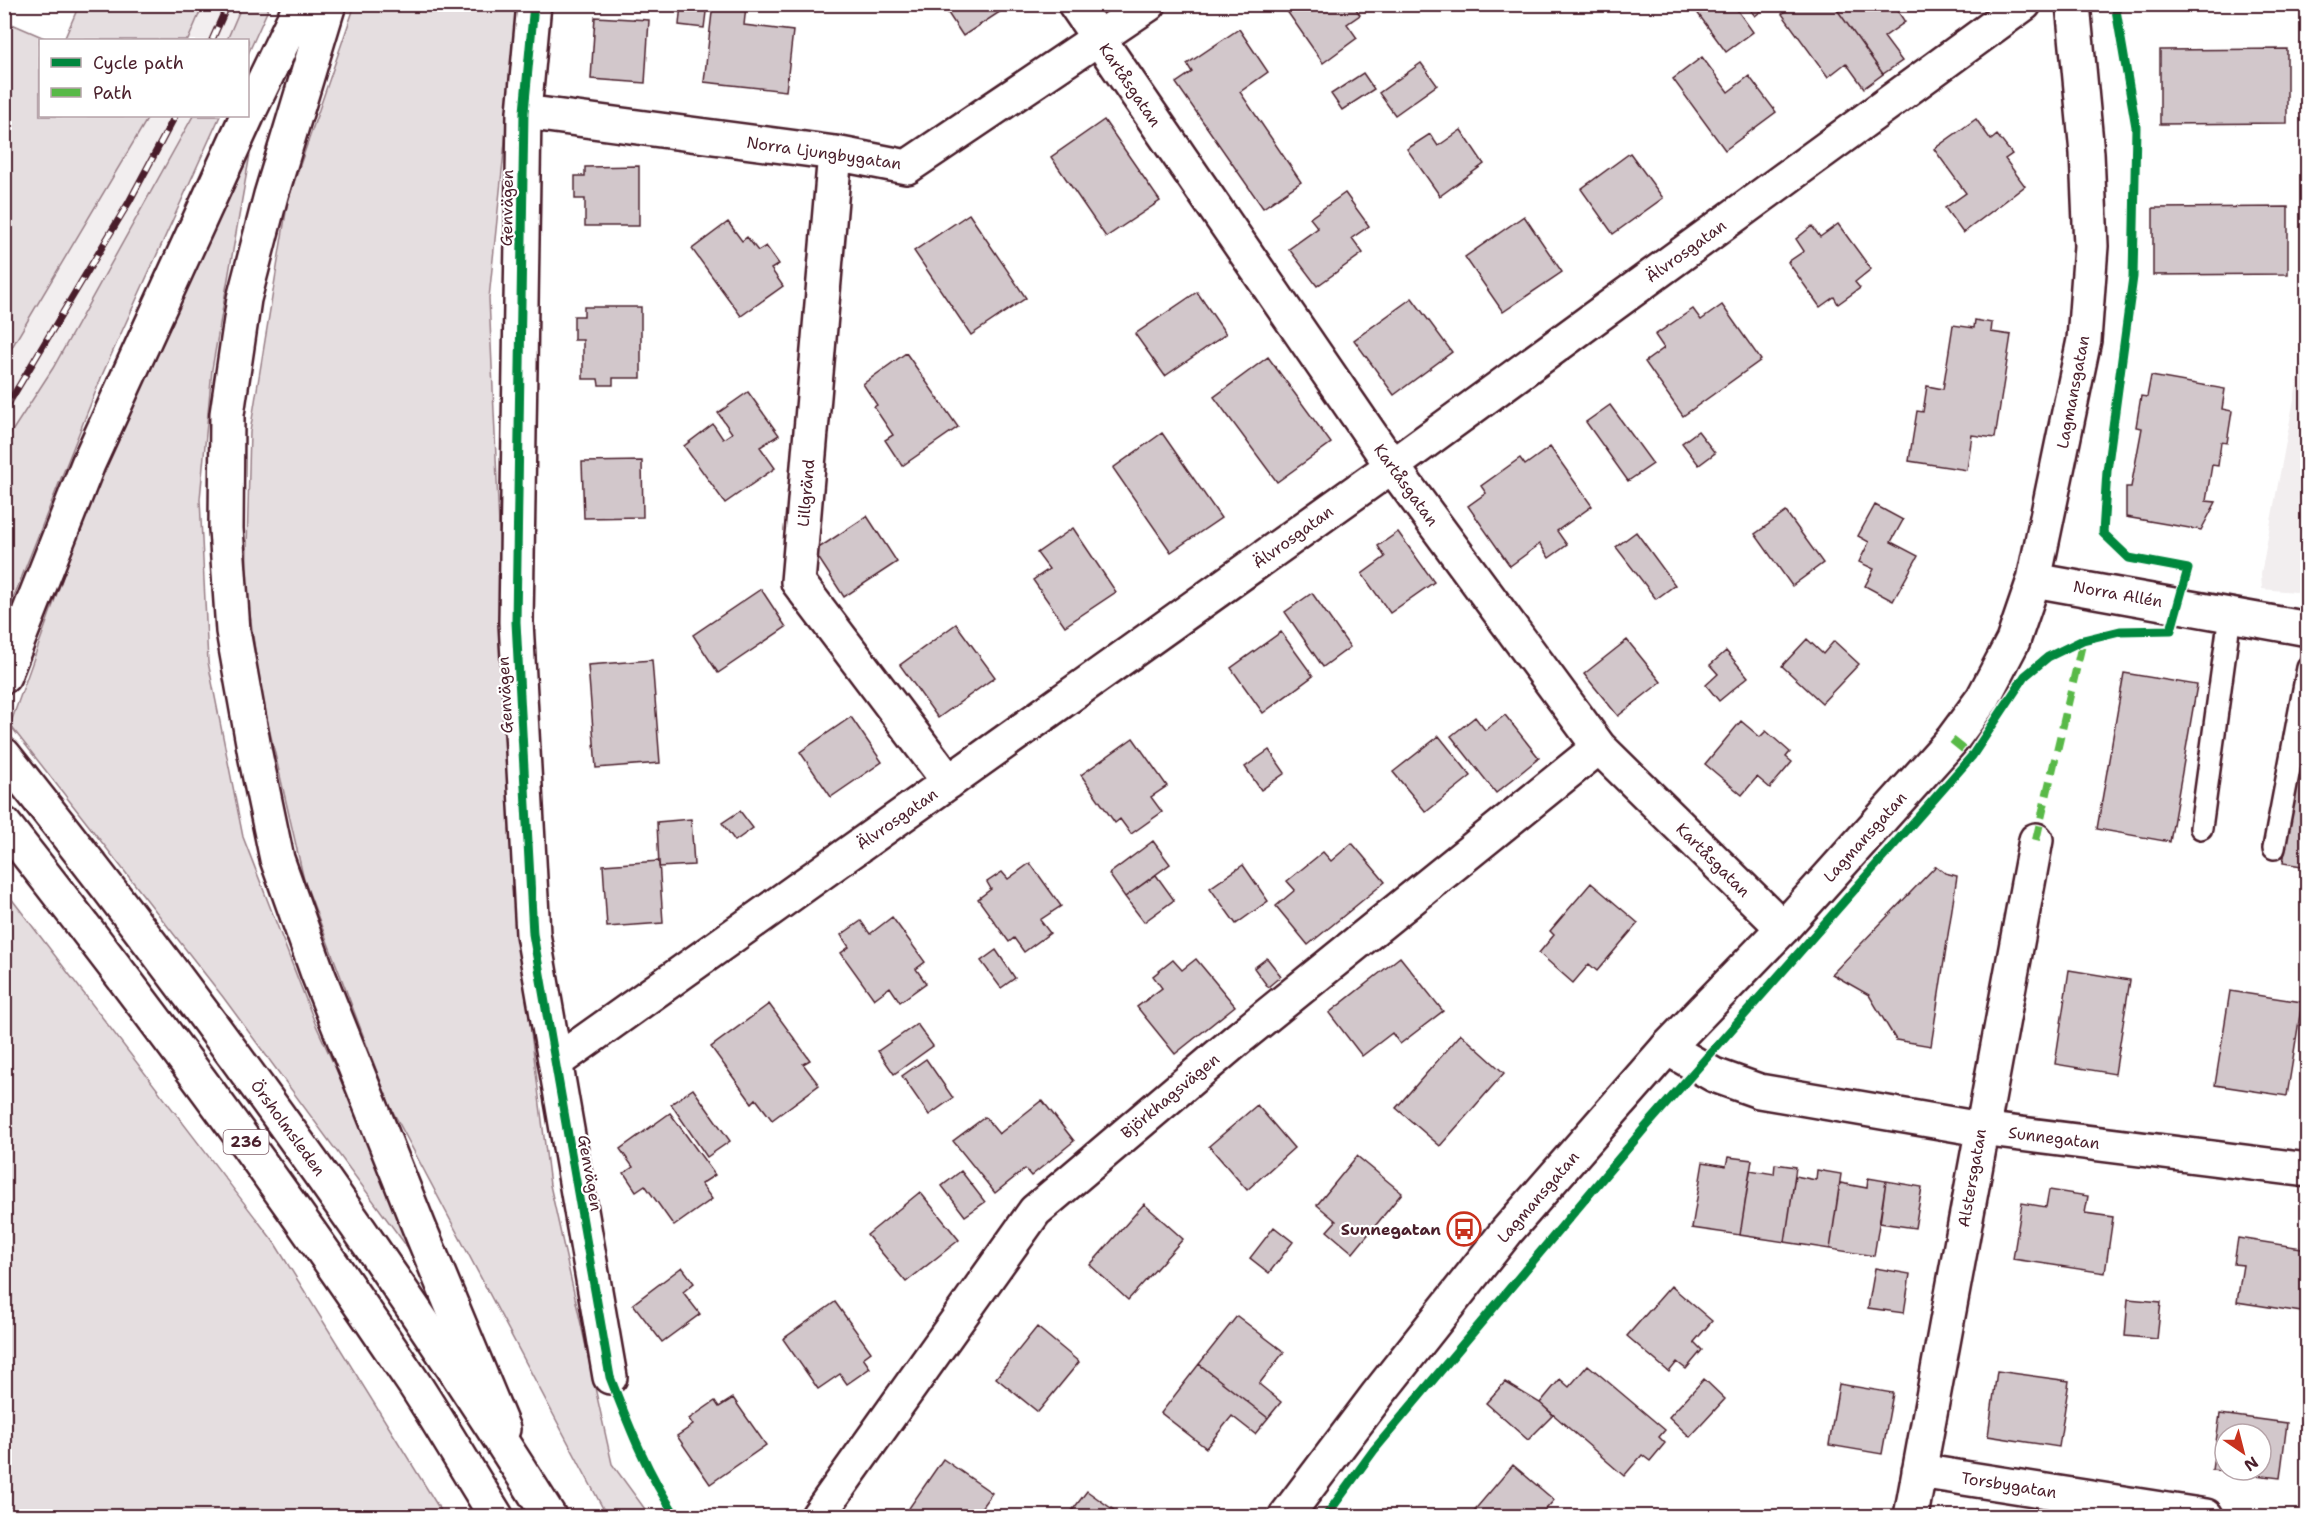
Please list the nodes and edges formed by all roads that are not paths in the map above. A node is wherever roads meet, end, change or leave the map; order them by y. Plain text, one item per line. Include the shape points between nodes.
1 (301, 4) edge
2 (329, 4) edge
3 (534, 4) edge
4 (1075, 4) edge
5 (1149, 4) edge
6 (2024, 4) edge
7 (2073, 4) edge
8 (1099, 38) junction
9 (249, 111) edge
10 (524, 112) junction
11 (246, 117) edge
12 (835, 153) junction
13 (1392, 466) junction
14 (2034, 580) junction
15 (2230, 615) junction
16 (2307, 629) edge
17 (2307, 668) edge
18 (4, 676) edge
19 (1599, 747) junction
20 (4, 755) edge
21 (949, 783) junction
22 (4, 824) edge
23 (2201, 828) dead end
24 (2036, 840) dead end
25 (2274, 848) dead end
26 (1783, 928) junction
27 (1667, 1048) junction
28 (556, 1062) junction
29 (1981, 1129) junction
30 (2307, 1170) edge
31 (610, 1377) dead end
32 (1919, 1471) junction
33 (521, 1472) junction
34 (496, 1516) edge
35 (549, 1516) edge
36 (818, 1516) edge
37 (1286, 1516) edge
38 (1911, 1516) edge
39 (2206, 1516) edge

1 - 9 street
2 - 33 street via 271,195 242,310 227,414 226,529 233,632 277,859 365,1093
3 - 10 street, Genvägen
4 - 8 street, Kartåsgatan
5 - 8 street, Norra Ljungbygatan
6 - 13 street, Älvrosgatan
7 - 14 street, Lagmansgatan via 2087,153 2090,258 2084,340
8 - 12 street, Norra Ljungbygatan via 907,167
8 - 13 street, Kartåsgatan
10 - 12 street, Norra Ljungbygatan
10 - 28 street, Genvägen via 516,622 533,934
11 - 18 street via 88,464
12 - 21 street, Lillgränd via 798,582
13 - 19 street, Kartåsgatan
13 - 21 street, Älvrosgatan
14 - 15 street, Norra Allén
14 - 26 street, Lagmansgatan via 2013,640 1983,698 1952,740
15 - 16 street, Norra Allén
15 - 23 lane
17 - 25 lane
19 - 26 street, Kartåsgatan
19 - 36 street, Björkhagsvägen via 1238,1038 1035,1211
20 - 33 street, Örsholmsleden / 236 via 190,993 343,1203
21 - 28 street, Älvrosgatan
22 - 34 street, 236 via 248,1145 416,1386
24 - 29 street, Alstersgatan
26 - 27 street, Lagmansgatan
27 - 29 street, Sunnegatan via 1714,1075 1759,1091
27 - 37 street, Lagmansgatan via 1507,1231
28 - 31 street, Genvägen
29 - 30 street, Sunnegatan
29 - 32 street, Alstersgatan
32 - 38 street, Alstersgatan
32 - 39 street, Torsbygatan
33 - 35 street, Örsholmsleden / 236

